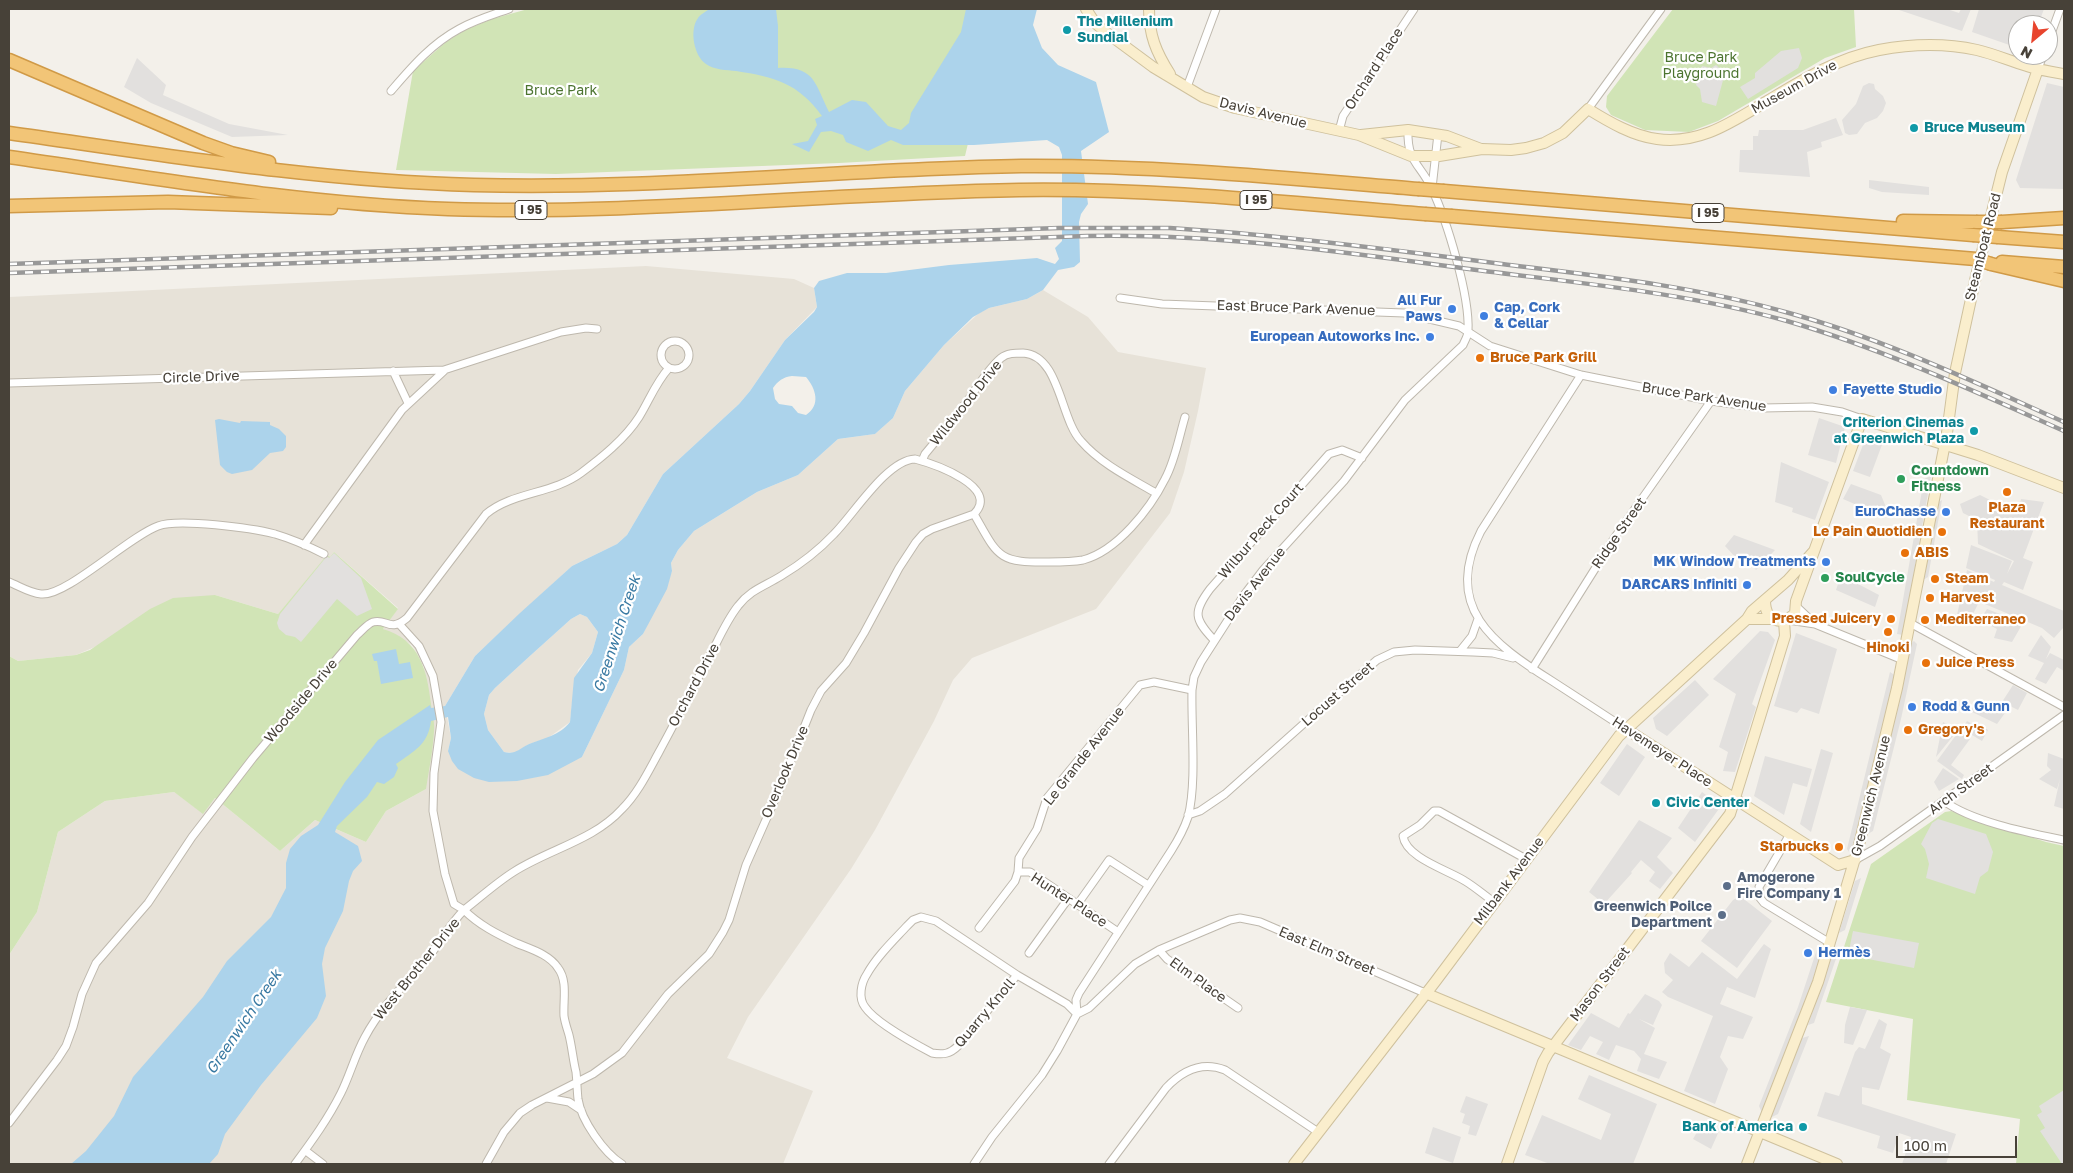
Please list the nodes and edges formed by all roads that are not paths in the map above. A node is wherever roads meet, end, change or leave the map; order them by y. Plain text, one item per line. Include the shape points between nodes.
1 (509, 9) edge
2 (1086, 9) edge
3 (1149, 9) edge
4 (1216, 9) edge
5 (1414, 9) edge
6 (1661, 9) edge
7 (9, 60) edge
8 (2039, 65) edge
9 (2038, 69) junction
10 (2064, 74) edge
11 (1172, 77) junction
12 (1187, 87) junction
13 (391, 92) dead end
14 (1588, 110) junction
15 (1408, 130) junction
16 (1339, 131) junction
17 (9, 132) edge
18 (1438, 134) junction
19 (1359, 135) junction
20 (1482, 149) junction
21 (1411, 156) junction
22 (1435, 156) junction
23 (9, 157) edge
24 (332, 177) junction
25 (1438, 190) junction
26 (384, 205) junction
27 (9, 206) edge
28 (2064, 218) edge
29 (1974, 228) junction
30 (2064, 242) edge
31 (1992, 263) junction
32 (2064, 267) edge
33 (2064, 281) edge
34 (1120, 298) dead end
35 (597, 329) dead end
36 (1468, 332) junction
37 (669, 368) junction
38 (444, 370) junction
39 (393, 371) junction
40 (1581, 375) junction
41 (9, 383) edge
42 (1711, 401) junction
43 (408, 403) junction
44 (1185, 418) dead end
45 (1862, 418) junction
46 (1944, 445) junction
47 (1362, 458) junction
48 (922, 461) junction
49 (2064, 488) edge
50 (1156, 493) junction
51 (974, 514) junction
52 (304, 545) junction
53 (1814, 551) junction
54 (324, 554) dead end
55 (9, 582) edge
56 (1778, 588) junction
57 (1765, 600) junction
58 (1796, 604) junction
59 (1477, 617) junction
60 (1747, 619) junction
61 (1772, 619) junction
62 (1786, 621) junction
63 (1910, 623) junction
64 (1815, 624) junction
65 (400, 625) junction
66 (1214, 640) junction
67 (1460, 652) junction
68 (1518, 658) junction
69 (1903, 660) junction
70 (1532, 669) junction
71 (1192, 690) junction
72 (2064, 707) edge
73 (2064, 714) edge
74 (1626, 729) junction
75 (1735, 799) junction
76 (1944, 801) junction
77 (1188, 815) junction
78 (1790, 834) junction
79 (2064, 840) edge
80 (1526, 859) junction
81 (1855, 860) junction
82 (1018, 872) junction
83 (1148, 886) junction
84 (1068, 899) junction
85 (1494, 902) junction
86 (1077, 905) junction
87 (464, 910) junction
88 (979, 928) dead end
89 (1118, 932) junction
90 (1830, 944) junction
91 (1159, 950) junction
92 (1029, 953) dead end
93 (1017, 975) junction
94 (1425, 993) junction
95 (1238, 1008) dead end
96 (1077, 1014) junction
97 (1553, 1047) junction
98 (577, 1083) junction
99 (544, 1098) junction
100 (581, 1110) junction
101 (9, 1123) edge
102 (1318, 1132) junction
103 (1759, 1133) junction
104 (306, 1151) junction
105 (295, 1164) edge
106 (323, 1164) edge
107 (486, 1164) edge
108 (622, 1164) edge
109 (974, 1164) edge
110 (1109, 1164) edge
111 (1294, 1164) edge
112 (1507, 1164) edge
113 (1747, 1164) edge
114 (1837, 1164) edge

1 - 13 street via 445,37
2 - 11 main road, Davis Avenue via 1107,33
3 - 11 main road, Davis Avenue via 1154,45
4 - 12 street
5 - 16 street, Orchard Place via 1343,116
6 - 14 street
7 - 24 highway via 218,148
8 - 9 street, Steamboat Road
9 - 10 main road
9 - 14 main road, Museum Drive via 1960,47 1916,45 1880,50 1832,65 1723,128 1682,140 1644,136
9 - 46 main road, Steamboat Road via 2010,145 1993,204 1955,373
11 - 12 main road, Davis Avenue
12 - 16 main road, Davis Avenue via 1225,106
14 - 20 main road via 1570,128 1544,143 1511,150
15 - 18 main road, Davis Avenue
15 - 19 main road, Davis Avenue
15 - 21 street
16 - 19 main road, Davis Avenue
17 - 24 highway, I 95
18 - 20 main road, Davis Avenue
18 - 22 street
19 - 21 main road, Davis Avenue
20 - 22 main road, Davis Avenue
21 - 22 main road, Davis Avenue
21 - 25 street
22 - 25 street
23 - 26 highway, I 95 via 256,193
24 - 25 highway, I 95, bridge via 547,186 954,168 1087,166
25 - 29 highway, I 95 via 1788,219
25 - 36 street via 1460,273
26 - 27 highway via 306,208 168,202
26 - 31 highway, I 95, bridge via 561,210 960,192 1087,191 1186,195 1452,216
28 - 29 highway, bridge via 2002,222
29 - 30 highway, I 95, bridge via 1998,237
31 - 32 highway
31 - 33 highway
34 - 36 street, East Bruce Park Avenue via 1162,304 1404,313 1459,326
35 - 38 street via 561,332
36 - 40 street, Bruce Park Avenue via 1498,350
36 - 47 street, Davis Avenue via 1463,345 1405,400
37 - 37 street via 675,370 688,361 687,349 680,342 671,342 661,351 661,360
37 - 65 street via 628,433 580,474 562,484 495,506 486,514
38 - 39 street, Circle Drive
38 - 43 street
39 - 41 street, Circle Drive
39 - 43 street
40 - 42 street, Bruce Park Avenue
40 - 59 street, Havemeyer Place via 1475,544 1467,580
42 - 45 street, Bruce Park Avenue via 1763,408 1812,407
42 - 70 street, Ridge Street via 1610,544
43 - 52 street
44 - 50 street via 1166,479
45 - 46 main road, Bruce Park Avenue
45 - 53 main road
46 - 49 main road, Bruce Park Avenue
46 - 63 main road, Greenwich Avenue
47 - 66 street, Davis Avenue via 1323,506 1263,570
47 - 66 street, Wilbur Peck Court via 1342,450 1329,454 1210,589 1200,603 1197,618
48 - 50 street, Wildwood Drive via 993,366 1009,354 1027,353 1045,364 1056,384 1068,422 1080,441 1109,465
48 - 51 street via 972,485 980,504
48 - 87 street, Orchard Drive via 907,459 899,463 809,558 760,586 738,606 647,774 617,815 582,839 514,871
50 - 51 street via 1141,517 1115,541 1098,554 1066,562 1021,562 1002,556 992,547
51 - 98 street, Overlook Drive via 932,529 916,542 846,663 821,691 746,865 729,920 716,945 653,1011 622,1053
52 - 54 street
52 - 55 street via 260,531 167,524 141,535 73,582 51,593 36,593
53 - 56 main road
53 - 58 main road
56 - 57 main road
56 - 58 main road via 1787,591
57 - 60 main road, Milbank Avenue
57 - 61 main road via 1767,614
58 - 62 main road via 1795,614
58 - 64 street
59 - 67 street via 1472,636
59 - 68 street, Havemeyer Place via 1491,636
60 - 61 main road
60 - 74 main road, Milbank Avenue
61 - 62 main road
62 - 64 street
62 - 75 main road, Mason Street via 1785,636
63 - 69 main road, Greenwich Avenue
63 - 72 street
64 - 69 street
65 - 87 street, West Brother Drive via 414,638 433,676 441,722 433,811 454,904
65 - 101 street, Woodside Drive via 375,621 357,635 216,805 148,903 96,963 66,1046
66 - 71 street, Davis Avenue via 1194,677
67 - 68 street, Locust Street
67 - 77 street, Locust Street via 1400,650 1377,660 1225,794 1200,812
68 - 70 street, Havemeyer Place
69 - 81 main road, Greenwich Avenue
70 - 74 street, Havemeyer Place
71 - 77 street, Davis Avenue
71 - 82 street, Le Grande Avenue via 1154,682 1140,685 1047,798 1036,829 1019,858
73 - 76 street, Arch Street
74 - 75 main road, Havemeyer Place
74 - 80 main road, Milbank Avenue
75 - 78 main road, Havemeyer Place
75 - 97 main road, Mason Street via 1730,814
76 - 79 street via 1960,811 1996,823
76 - 81 street, Arch Street
77 - 83 street, Davis Avenue via 1179,839
78 - 81 main road, Havemeyer Place via 1838,865
78 - 90 street via 1759,892 1764,903
80 - 85 main road, Milbank Avenue
80 - 85 street via 1439,811 1434,811 1402,836 1421,859 1444,868
81 - 90 main road, Greenwich Avenue
82 - 84 street, Hunter Place via 1030,872
82 - 88 street, Le Grande Avenue via 1015,881
83 - 86 street via 1109,860
83 - 89 street, Davis Avenue
84 - 86 street, Hunter Place
84 - 92 street
85 - 94 main road, Milbank Avenue
86 - 89 street, Hunter Place
87 - 98 street via 486,928 538,952 558,966 564,980 565,1022
87 - 104 street, West Brother Drive via 374,1021 364,1037 341,1094
89 - 96 street, Davis Avenue via 1076,1000
90 - 103 main road, Greenwich Avenue via 1803,1024
91 - 94 street, East Elm Street via 1223,922 1249,919
91 - 95 street, Elm Place via 1167,959
91 - 96 street, East Elm Street via 1136,964 1089,1008
93 - 93 street, Quarry Knoll via 936,921 921,917 907,926 866,975 862,999 864,1007 876,1018 932,1053 942,1055 958,1046
93 - 96 street, Quarry Knoll via 1067,1004
94 - 97 main road, East Elm Street
94 - 102 main road, Milbank Avenue
96 - 109 street, East Elm Street via 1042,1075
97 - 103 main road, East Elm Street
97 - 112 main road, Mason Street via 1543,1062
98 - 99 street, Overlook Drive
98 - 100 street
99 - 100 street via 569,1102
99 - 107 street, Overlook Drive via 512,1121
100 - 108 street via 608,1152
102 - 110 street via 1225,1070 1193,1068 1166,1088
102 - 111 main road, Milbank Avenue
103 - 113 main road, Greenwich Avenue
103 - 114 main road, East Elm Street
104 - 105 street, West Brother Drive
104 - 106 street

